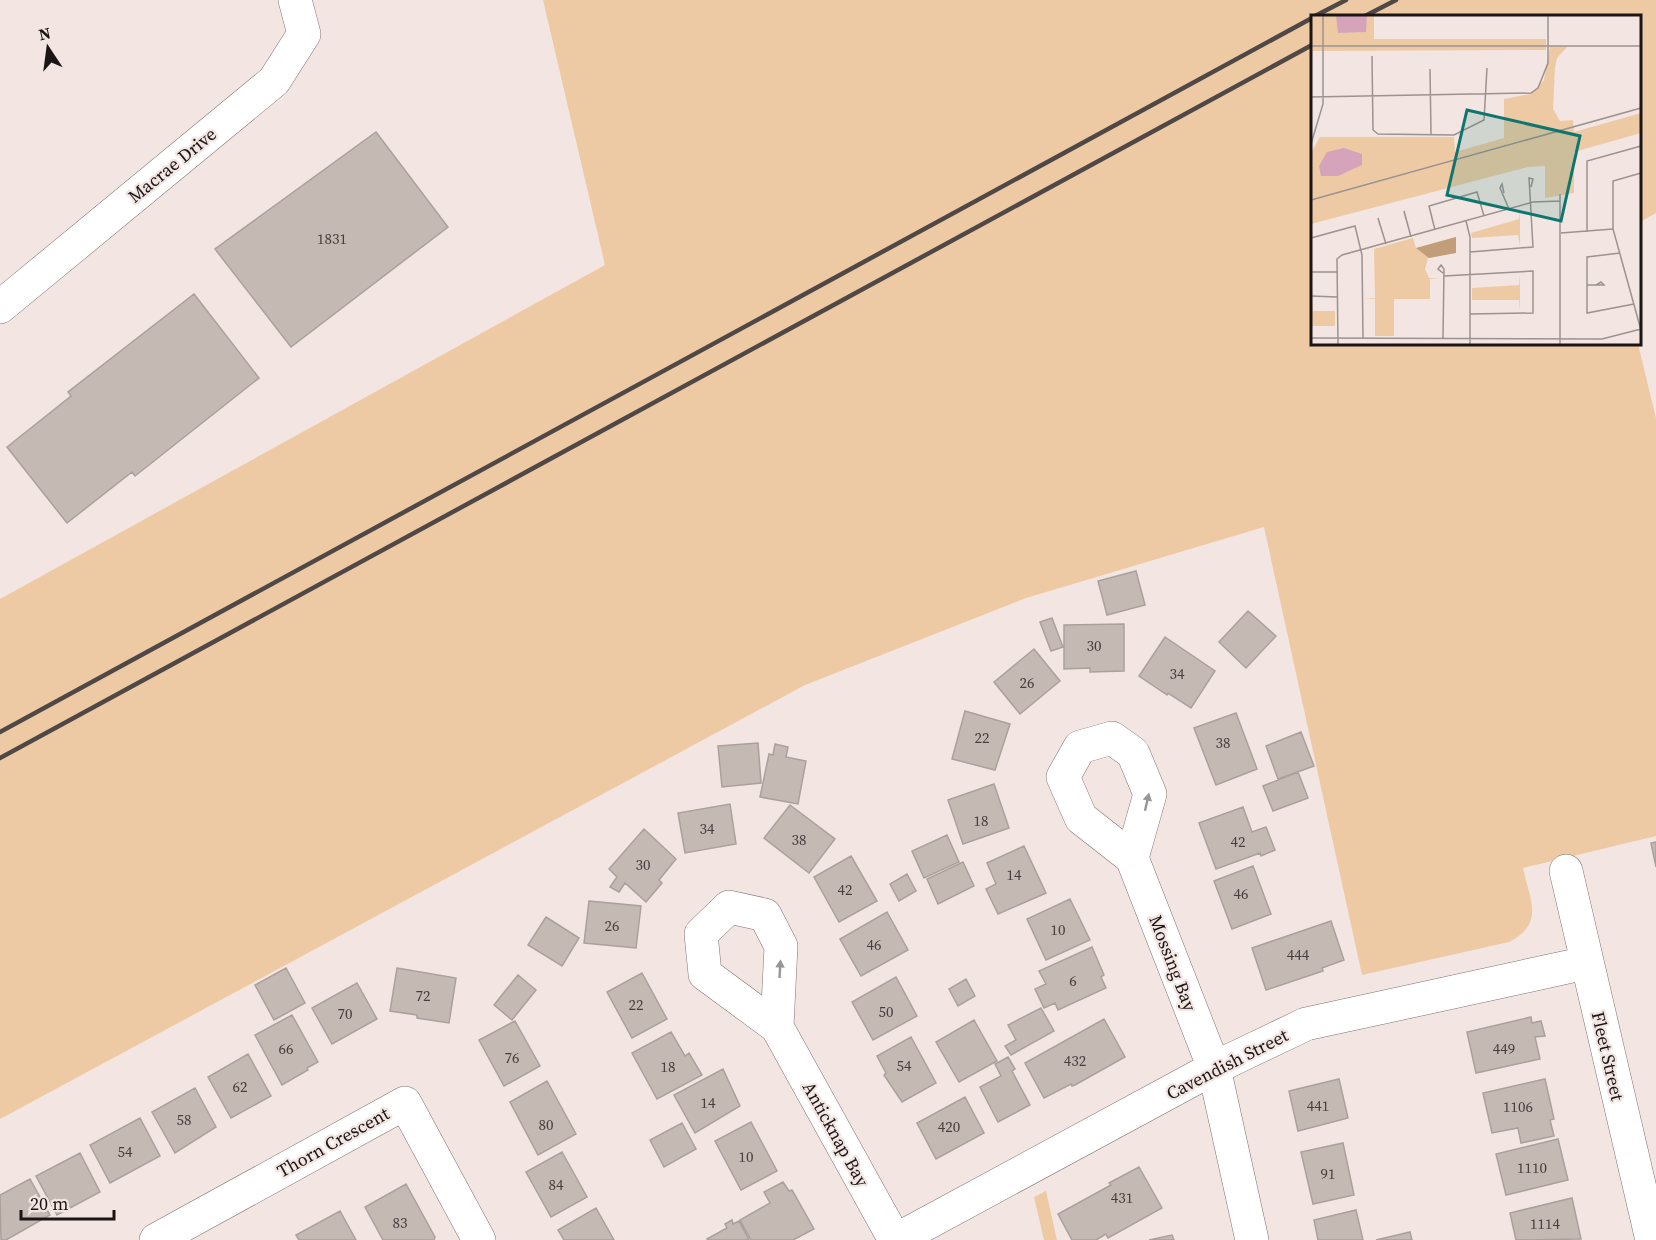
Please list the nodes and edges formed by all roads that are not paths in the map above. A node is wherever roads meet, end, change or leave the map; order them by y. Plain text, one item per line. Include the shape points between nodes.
1 (295, 0) edge
2 (0, 307) edge
3 (1131, 858) dead end
4 (1566, 871) dead end
5 (1586, 963) junction
6 (777, 1028) dead end
7 (1214, 1068) junction
8 (156, 1240) edge
9 (479, 1240) edge
10 (896, 1240) edge
11 (1252, 1240) edge
12 (1652, 1240) edge

1 - 2 street, Macrae Drive via 304,34 274,81
3 - 7 street, Mossing Bay
4 - 5 street, Fleet Street
5 - 7 street, Cavendish Street via 1306,1024
5 - 12 street, Fleet Street
6 - 10 street, Anticknap Bay
7 - 10 street, Cavendish Street
7 - 11 street, Mossing Bay
8 - 9 street, Thorn Crescent via 405,1103

